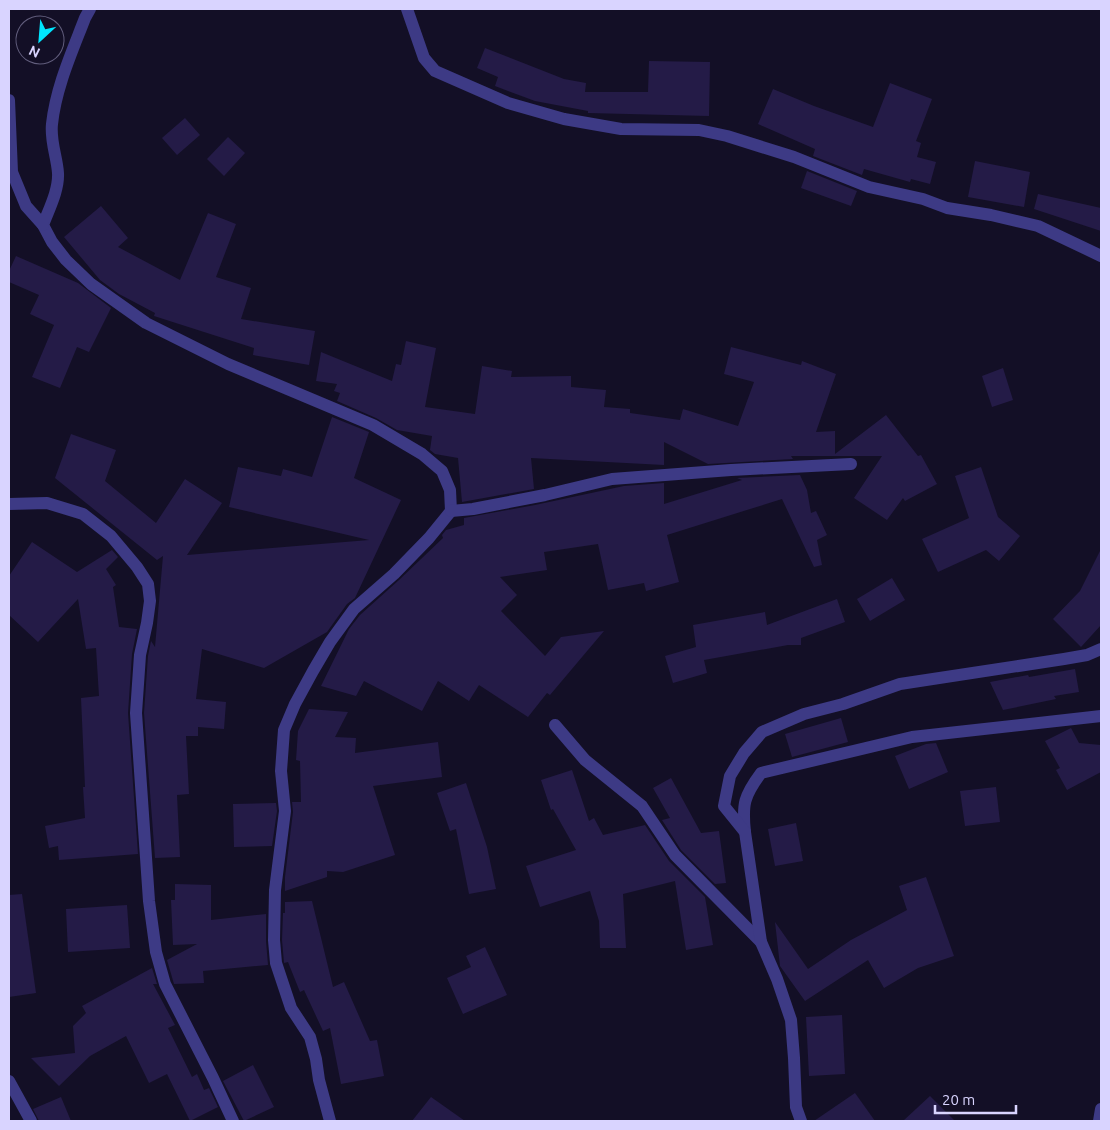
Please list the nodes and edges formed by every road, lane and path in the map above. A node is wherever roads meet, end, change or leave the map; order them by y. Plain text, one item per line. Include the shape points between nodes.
1 (90, 9) edge
2 (407, 9) edge
3 (9, 100) edge
4 (43, 225) junction
5 (1101, 256) edge
6 (851, 464) dead end
7 (9, 504) edge
8 (451, 511) junction
9 (1101, 649) edge
10 (1101, 716) edge
11 (555, 724) dead end
12 (745, 832) junction
13 (762, 942) junction
14 (9, 1081) edge
15 (1101, 1109) edge
16 (31, 1121) edge
17 (233, 1121) edge
18 (330, 1121) edge
19 (801, 1121) edge
20 (1099, 1121) edge

1 - 4 street via 59,87 51,125 58,174
2 - 5 street via 424,58 435,71 508,103 564,119 621,129 699,130 727,136 794,157 868,187 923,199 947,208 1038,226
3 - 4 street via 12,172 26,206
4 - 8 street via 66,260 91,284 146,323 228,364 373,425 422,454 442,470 450,490
6 - 8 street via 612,479 545,495
7 - 17 street via 47,503 83,514 112,536 148,584 150,601 140,655 136,713 156,952 165,984
8 - 18 street via 394,574 354,609 313,671 284,730 281,771 285,811 275,890 276,963 291,1008 310,1037
9 - 12 street via 1064,659 900,684 804,714 762,732 730,776 724,806
10 - 12 street via 912,737 761,773 749,789 743,811
11 - 13 street via 585,760 642,806 675,855
12 - 13 street
13 - 19 street via 791,1020 796,1107
14 - 16 street
15 - 20 street

